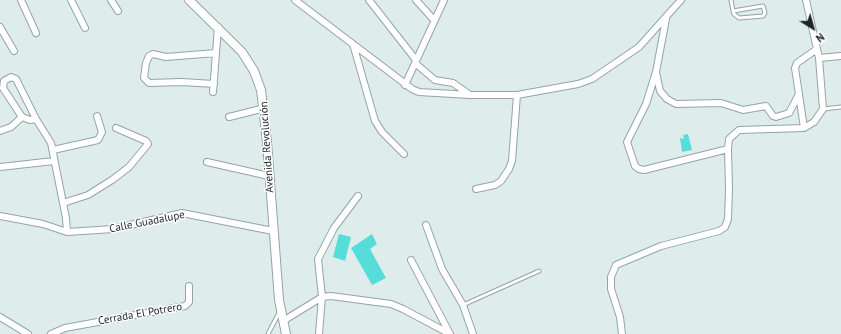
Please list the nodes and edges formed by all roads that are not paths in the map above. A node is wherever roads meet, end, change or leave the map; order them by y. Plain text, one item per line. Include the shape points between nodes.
1 (21, 0) edge
2 (71, 0) edge
3 (110, 0) edge
4 (189, 0) edge
5 (295, 0) edge
6 (368, 0) edge
7 (416, 0) edge
8 (444, 0) edge
9 (681, 0) edge
10 (731, 0) edge
11 (806, 0) edge
12 (118, 10) dead end
13 (733, 10) junction
14 (666, 18) junction
15 (434, 20) junction
16 (0, 27) edge
17 (218, 27) junction
18 (85, 28) dead end
19 (36, 33) dead end
20 (353, 44) junction
21 (817, 49) junction
22 (14, 51) dead end
23 (216, 53) junction
24 (841, 56) edge
25 (819, 58) junction
26 (415, 62) junction
27 (656, 72) junction
28 (214, 84) junction
29 (405, 84) junction
30 (213, 92) dead end
31 (470, 94) junction
32 (799, 94) junction
33 (517, 95) junction
34 (841, 107) edge
35 (264, 108) junction
36 (823, 109) junction
37 (97, 116) dead end
38 (22, 117) junction
39 (229, 117) dead end
40 (36, 119) junction
41 (116, 128) dead end
42 (804, 128) junction
43 (0, 131) edge
44 (728, 149) junction
45 (53, 150) junction
46 (404, 154) dead end
47 (54, 161) junction
48 (207, 162) dead end
49 (0, 167) edge
50 (269, 176) junction
51 (476, 189) dead end
52 (358, 196) dead end
53 (63, 203) junction
54 (0, 216) edge
55 (426, 224) dead end
56 (273, 231) junction
57 (67, 232) junction
58 (411, 260) dead end
59 (539, 271) dead end
60 (189, 286) dead end
61 (322, 297) junction
62 (463, 305) junction
63 (280, 311) junction
64 (0, 317) edge
65 (282, 321) junction
66 (28, 334) edge
67 (51, 334) edge
68 (268, 334) edge
69 (286, 334) edge
70 (319, 334) edge
71 (450, 334) edge
72 (474, 334) edge
73 (622, 334) edge

1 - 19 street
2 - 18 street
3 - 12 street
4 - 17 street, Avenida Revolución
5 - 20 street
6 - 26 street
7 - 15 street
8 - 15 street
9 - 14 street
10 - 13 lane
11 - 21 street
13 - 13 lane via 739,18 763,16 765,13 763,6
14 - 27 street
14 - 33 street via 640,47 592,79
15 - 26 street
16 - 22 street
17 - 23 street
17 - 35 street, Avenida Revolución via 249,63 261,90
20 - 29 street
20 - 46 street via 375,121 382,132
21 - 25 street
21 - 32 street via 797,63 795,68
23 - 28 street
23 - 28 street via 166,57 153,54 146,63 144,78 149,83
24 - 25 street
25 - 36 street
26 - 29 street
26 - 31 street via 435,80 453,83
27 - 32 street via 660,91 676,104 722,103 743,110 766,106 776,117 789,113
27 - 44 street via 646,104 627,142 635,166 644,170
28 - 30 street
29 - 31 street via 419,92
31 - 33 street
32 - 42 street
33 - 51 street via 512,161 509,169 495,185
34 - 36 lane
35 - 39 street
35 - 50 street, Avenida Revolución
36 - 42 street via 814,122
37 - 45 street via 102,132 98,140
38 - 40 street
38 - 40 street via 3,88 4,82 11,77 16,78
38 - 43 street via 11,127
40 - 45 street
41 - 53 street via 148,144 129,167 112,180 88,195
42 - 44 street via 739,130 729,139
44 - 73 street via 728,219 725,227 719,232 661,246 616,265 611,277 611,289 620,317
45 - 47 street
47 - 49 street
47 - 53 street
48 - 50 street
50 - 56 street, Avenida Revolución
52 - 61 street via 334,228 320,253 318,259
53 - 57 street
54 - 57 street via 43,224
55 - 62 street via 442,269
56 - 57 street, Calle Guadalupe via 182,213 113,229
56 - 63 street, Avenida Revolución
58 - 71 street
59 - 62 lane
60 - 67 street, Cerrada El Potrero via 189,302 185,306 56,330
61 - 65 street
61 - 70 street
61 - 71 street via 391,304
62 - 72 street
63 - 65 street, Avenida Revolución
63 - 68 lane
64 - 66 street
65 - 69 street, Avenida Revolución

